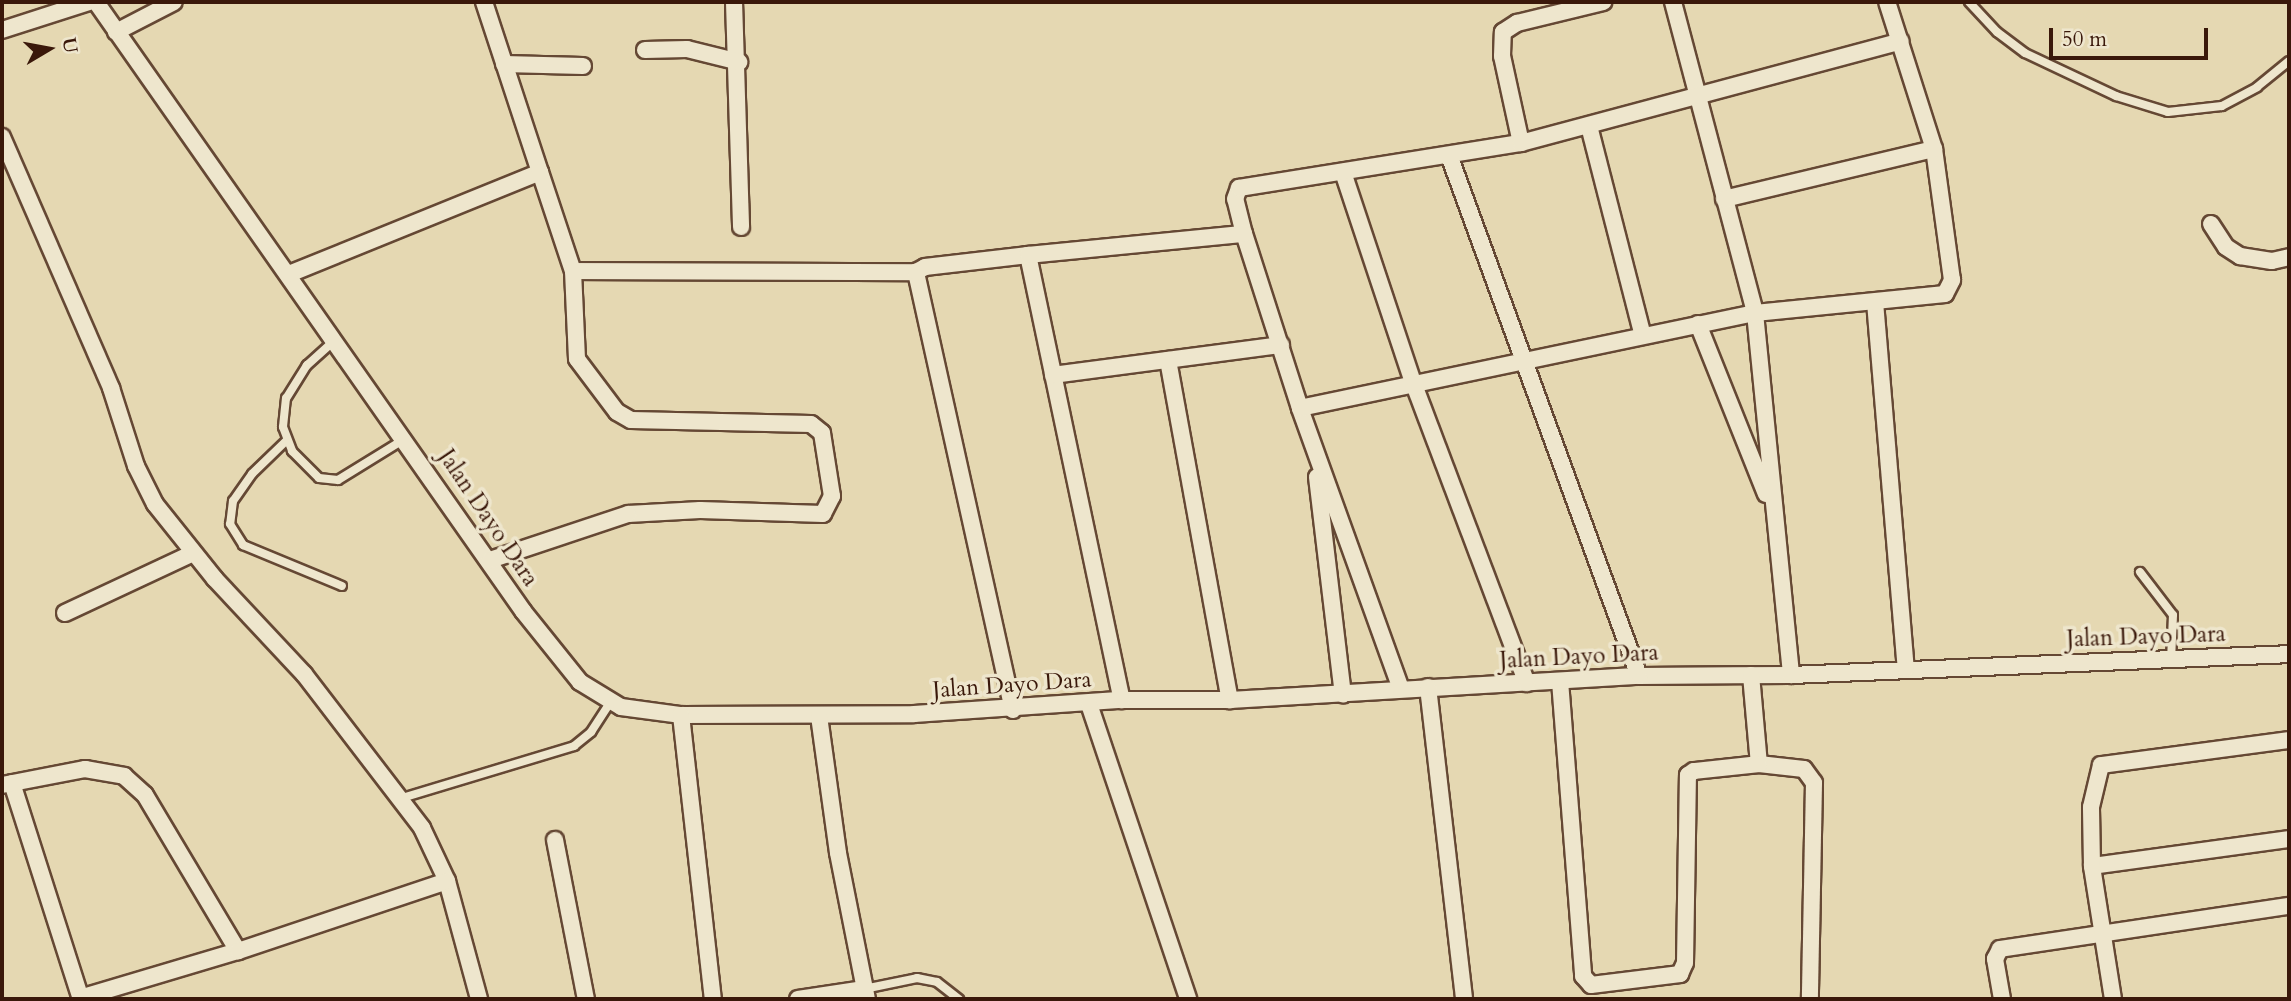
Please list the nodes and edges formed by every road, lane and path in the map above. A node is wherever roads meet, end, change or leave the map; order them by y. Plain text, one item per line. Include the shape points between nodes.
1 (89, 2) edge
2 (96, 2) edge
3 (174, 2) edge
4 (484, 2) edge
5 (734, 2) edge
6 (1603, 2) edge
7 (1673, 2) edge
8 (1887, 2) edge
9 (1969, 2) edge
10 (2, 30) edge
11 (116, 32) junction
12 (1902, 41) junction
13 (645, 50) dead end
14 (2289, 61) edge
15 (738, 62) junction
16 (504, 64) junction
17 (583, 66) dead end
18 (1696, 98) junction
19 (1589, 126) junction
20 (2, 137) edge
21 (1521, 143) junction
22 (1934, 149) junction
23 (1450, 158) junction
24 (540, 172) junction
25 (1343, 172) junction
26 (1724, 199) junction
27 (2211, 224) dead end
28 (741, 227) dead end
29 (1244, 234) junction
30 (1028, 255) junction
31 (2289, 257) edge
32 (573, 271) junction
33 (916, 272) junction
34 (289, 274) junction
35 (1875, 302) junction
36 (1755, 313) junction
37 (1698, 324) junction
38 (1642, 333) junction
39 (334, 340) junction
40 (1281, 345) junction
41 (1168, 360) junction
42 (1524, 360) junction
43 (1053, 374) junction
44 (1413, 382) junction
45 (1300, 408) junction
46 (405, 439) junction
47 (286, 441) junction
48 (1314, 454) junction
49 (1772, 510) junction
50 (193, 553) junction
51 (489, 560) junction
52 (2140, 572) dead end
53 (342, 586) dead end
54 (65, 613) dead end
55 (2289, 654) edge
56 (2171, 660) junction
57 (1906, 669) junction
58 (1751, 675) junction
59 (1791, 675) junction
60 (1639, 676) junction
61 (1560, 681) junction
62 (1527, 682) junction
63 (1428, 687) junction
64 (1401, 689) junction
65 (1343, 694) junction
66 (1122, 699) junction
67 (1230, 700) junction
68 (610, 703) junction
69 (1089, 704) junction
70 (1013, 710) junction
71 (681, 715) junction
72 (819, 716) junction
73 (2289, 740) edge
74 (1759, 764) junction
75 (7, 784) edge
76 (402, 798) junction
77 (2289, 839) edge
78 (555, 840) dead end
79 (2092, 866) junction
80 (447, 881) junction
81 (2289, 906) edge
82 (2101, 932) junction
83 (238, 951) junction
84 (866, 994) edge
85 (80, 998) edge
86 (479, 999) edge
87 (586, 999) edge
88 (713, 999) edge
89 (798, 999) edge
90 (959, 999) edge
91 (1188, 999) edge
92 (1464, 999) edge
93 (1810, 999) edge
94 (2002, 999) edge
95 (2113, 999) edge

1 - 10 street
2 - 11 street, Jalan Dayo Dara
3 - 11 street
4 - 16 street
5 - 15 street
6 - 21 street via 1517,23 1503,32 1502,56
7 - 18 street
8 - 12 street
9 - 14 lane via 1997,33 2025,53 2116,96 2168,112 2222,106 2257,87
11 - 34 street, Jalan Dayo Dara
12 - 18 street
12 - 22 street
13 - 15 street via 687,49
15 - 28 street
16 - 17 street
16 - 24 street
18 - 19 street
18 - 26 street
19 - 21 street
19 - 38 street
20 - 50 street via 111,388 144,484
21 - 23 street
22 - 26 street
22 - 35 street via 1951,288 1939,296
23 - 25 street
23 - 42 street
24 - 32 street
24 - 34 street
25 - 29 street via 1239,188 1235,199
25 - 44 street
26 - 36 street
27 - 31 street via 2226,247 2240,256 2272,261
29 - 30 street
29 - 40 street
30 - 33 street via 925,267
30 - 43 street
32 - 33 street
32 - 51 street via 577,359 617,412 631,419 818,426 824,440 831,505 818,515 699,510 628,514
33 - 70 street
34 - 39 street, Jalan Dayo Dara
35 - 36 street
35 - 57 street
36 - 37 street
36 - 49 street
37 - 38 street
37 - 49 street
38 - 42 street
39 - 46 street, Jalan Dayo Dara
39 - 47 lane via 293,381 283,416
40 - 41 street
40 - 45 street
41 - 43 street
41 - 67 street
42 - 44 street
42 - 60 street
43 - 66 street
44 - 45 street
44 - 62 street
45 - 48 street
46 - 47 lane via 348,476 328,480 308,471
46 - 51 street, Jalan Dayo Dara
47 - 53 lane via 233,501 230,524 243,545
48 - 64 street
48 - 65 street
49 - 59 street
50 - 54 street
50 - 76 street via 304,674
51 - 68 street, Jalan Dayo Dara via 569,670
52 - 56 lane via 2173,615
55 - 56 street, Jalan Dayo Dara
56 - 57 street, Jalan Dayo Dara
57 - 59 street, Jalan Dayo Dara
58 - 59 street, Jalan Dayo Dara
58 - 60 street, Jalan Dayo Dara
58 - 74 street
60 - 61 street, Jalan Dayo Dara
61 - 62 street, Jalan Dayo Dara
61 - 74 street via 1583,976 1591,985 1680,974 1685,963 1688,775
62 - 63 street, Jalan Dayo Dara
63 - 64 street, Jalan Dayo Dara
63 - 92 street
64 - 65 street, Jalan Dayo Dara
65 - 67 street, Jalan Dayo Dara
66 - 67 street, Jalan Dayo Dara
66 - 69 street, Jalan Dayo Dara
68 - 71 street, Jalan Dayo Dara
68 - 76 lane via 591,732 574,746
69 - 70 street, Jalan Dayo Dara
69 - 91 street
70 - 72 street, Jalan Dayo Dara
71 - 72 street, Jalan Dayo Dara
71 - 88 street
72 - 84 street via 829,799
73 - 79 street via 2101,765 2091,807
74 - 93 street via 1804,769 1814,783
75 - 83 street via 85,769 124,776 145,795
75 - 85 street
76 - 80 street
77 - 79 street
78 - 87 street
79 - 82 street
80 - 83 street
80 - 86 street
81 - 82 street
82 - 94 street via 2000,949 1995,959
82 - 95 street
83 - 85 street
84 - 89 street
84 - 90 lane via 917,978 937,982

